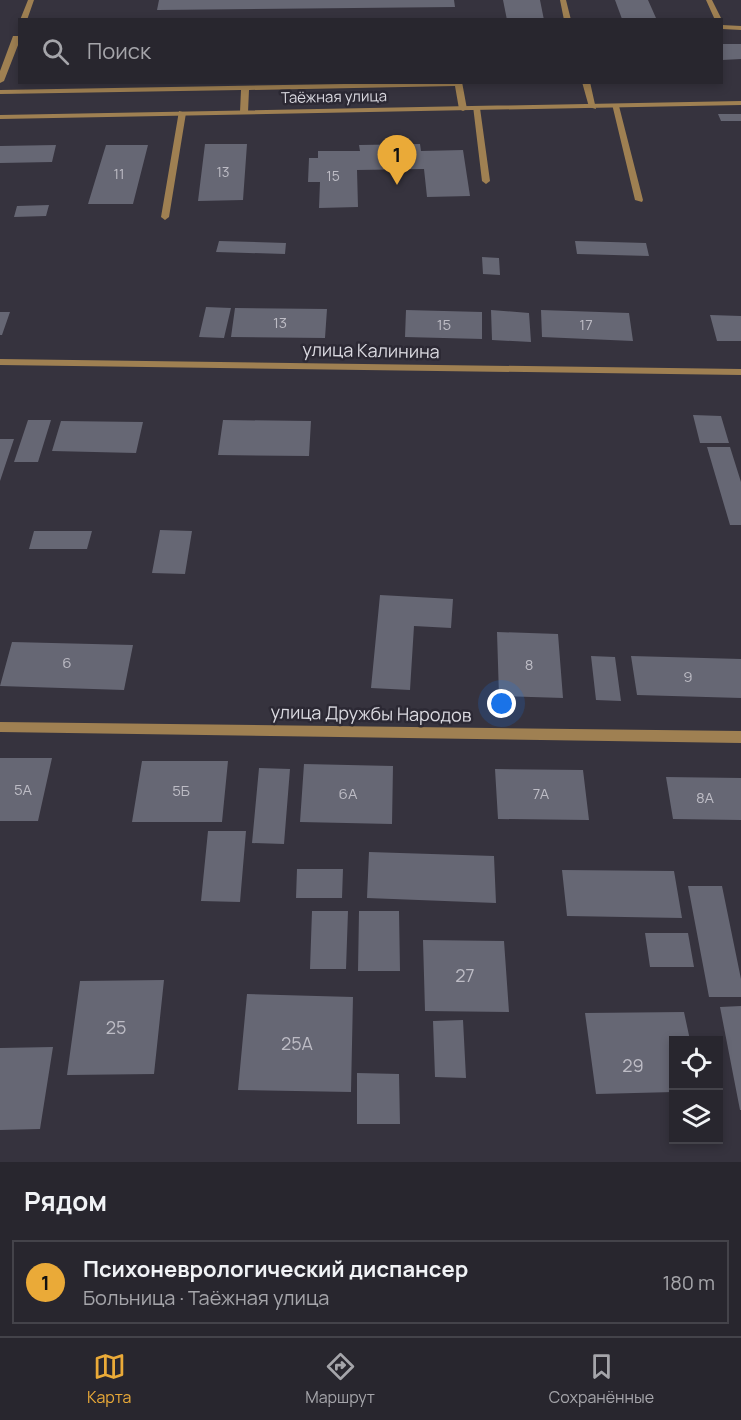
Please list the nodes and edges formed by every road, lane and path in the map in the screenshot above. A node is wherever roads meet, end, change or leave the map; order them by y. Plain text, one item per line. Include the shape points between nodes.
1 (31, 0) edge
2 (563, 0) edge
3 (709, 0) edge
4 (24, 18) edge
5 (568, 18) edge
6 (717, 18) edge
7 (723, 27) edge
8 (741, 28) edge
9 (18, 38) edge
10 (0, 81) edge
11 (423, 84) edge
12 (459, 84) edge
13 (587, 84) edge
14 (245, 89) junction
15 (0, 92) edge
16 (741, 103) edge
17 (593, 106) junction
18 (615, 106) junction
19 (476, 108) junction
20 (463, 109) junction
21 (244, 112) junction
22 (182, 113) junction
23 (0, 117) edge
24 (486, 181) dead end
25 (639, 200) dead end
26 (165, 217) dead end
27 (0, 362) edge
28 (741, 372) edge
29 (0, 728) edge
30 (741, 737) edge

1 - 4 street
2 - 5 street
3 - 6 street
7 - 8 street
9 - 10 street
11 - 14 street
12 - 20 street
13 - 17 street
14 - 15 street
14 - 21 street
16 - 18 street, Таёжная улица
17 - 18 street, Таёжная улица
17 - 19 street, Таёжная улица
18 - 25 street
19 - 20 street, Таёжная улица
19 - 24 street
20 - 21 street, Таёжная улица
21 - 22 street, Таёжная улица
22 - 23 street, Таёжная улица
22 - 26 street
27 - 28 street, улица Калинина
29 - 30 street, улица Дружбы Народов

